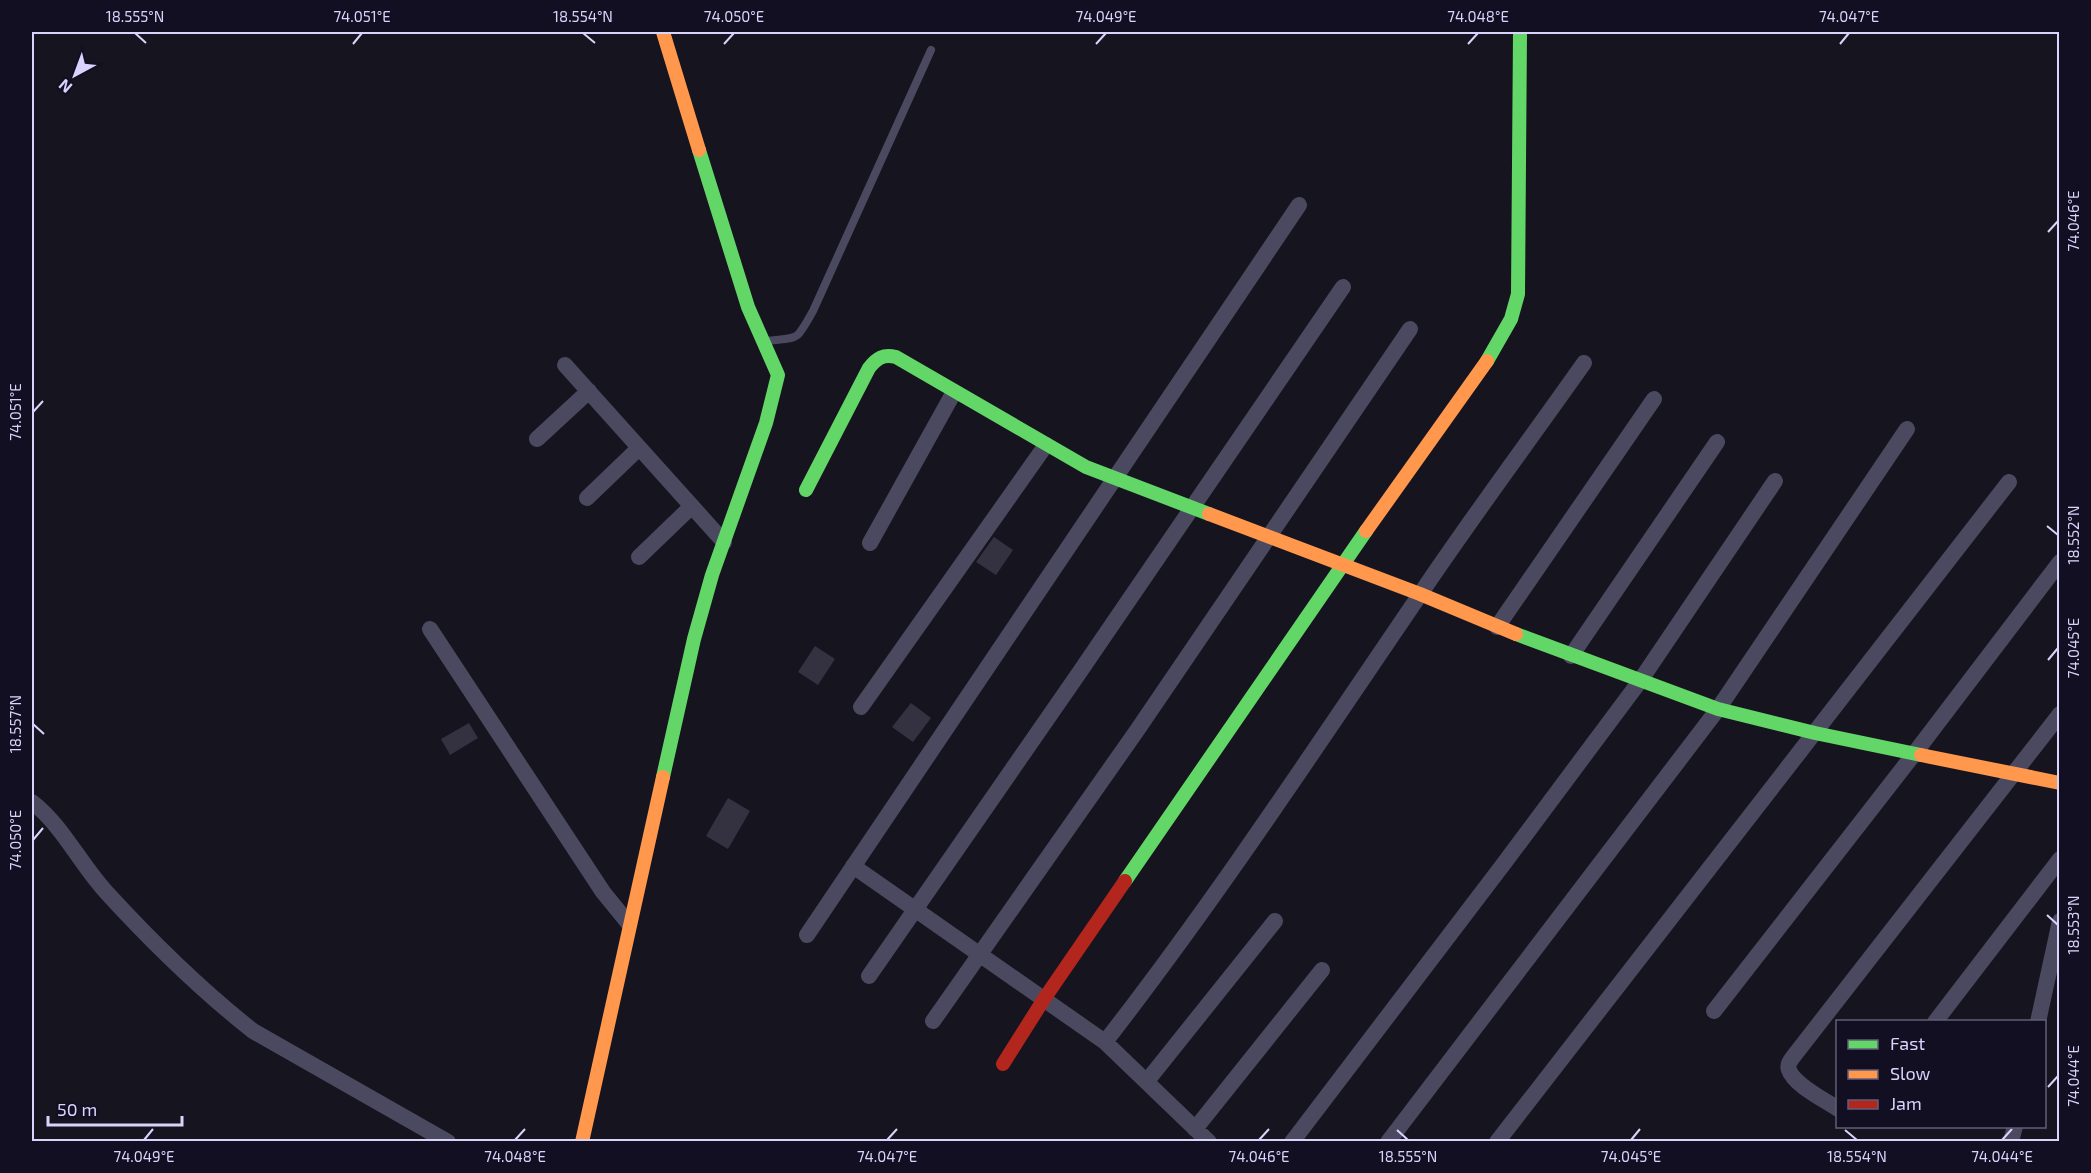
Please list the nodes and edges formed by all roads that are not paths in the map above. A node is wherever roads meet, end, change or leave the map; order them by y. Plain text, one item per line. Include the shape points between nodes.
1 (663, 32) edge
2 (1520, 32) edge
3 (931, 50) dead end
4 (1299, 205) dead end
5 (1343, 287) dead end
6 (1410, 329) dead end
7 (764, 341) junction
8 (1584, 363) dead end
9 (566, 365) dead end
10 (590, 392) junction
11 (954, 392) junction
12 (1653, 399) dead end
13 (1907, 429) dead end
14 (537, 439) dead end
15 (1717, 442) dead end
16 (1046, 445) junction
17 (639, 448) junction
18 (1114, 479) junction
19 (1775, 481) dead end
20 (2008, 482) dead end
21 (806, 490) dead end
22 (587, 498) dead end
23 (692, 507) junction
24 (1192, 508) junction
25 (1268, 536) junction
26 (724, 542) junction
27 (870, 543) dead end
28 (639, 557) dead end
29 (2060, 562) edge
30 (1342, 564) junction
31 (1420, 594) junction
32 (1497, 627) junction
33 (430, 629) dead end
34 (1571, 656) junction
35 (1640, 681) junction
36 (861, 707) dead end
37 (1718, 709) junction
38 (2060, 714) edge
39 (1815, 733) junction
40 (1914, 754) junction
41 (2013, 774) junction
42 (2060, 783) edge
43 (32, 802) edge
44 (2060, 859) edge
45 (853, 866) junction
46 (916, 909) junction
47 (1275, 921) dead end
48 (2060, 921) edge
49 (629, 924) junction
50 (807, 935) dead end
51 (980, 954) junction
52 (1322, 970) dead end
53 (869, 976) dead end
54 (1044, 999) junction
55 (1714, 1011) dead end
56 (933, 1020) dead end
57 (1937, 1020) edge
58 (2038, 1020) edge
59 (1105, 1042) junction
60 (1003, 1064) dead end
61 (1147, 1081) junction
62 (1836, 1108) edge
63 (1195, 1129) junction
64 (448, 1142) edge
65 (582, 1142) edge
66 (1209, 1142) edge
67 (1292, 1142) edge
68 (1388, 1142) edge
69 (1497, 1142) edge

1 - 7 street via 748,307
2 - 30 street via 1518,294 1511,319 1493,353
3 - 7 lane via 801,332 793,339
4 - 18 street
5 - 24 street
6 - 25 street
7 - 26 street via 778,375 766,423
8 - 31 street
9 - 10 street
10 - 14 street
10 - 17 street
11 - 16 street
11 - 21 street via 896,357 886,354 877,358
11 - 27 street
12 - 32 street
13 - 37 street
15 - 34 street
16 - 18 street
16 - 36 street
17 - 22 street
17 - 23 street
18 - 24 street
18 - 45 street
19 - 35 street
20 - 39 street
23 - 26 street
23 - 28 street
24 - 25 street
24 - 46 street
25 - 30 street
25 - 51 street
26 - 49 street via 694,639
29 - 40 street
30 - 31 street
30 - 54 street
31 - 32 street
31 - 59 street via 1180,944
32 - 34 street
33 - 49 street via 603,892
34 - 35 street
35 - 37 street
35 - 67 street
37 - 39 street
37 - 68 street
38 - 41 street
39 - 40 street
39 - 69 street
40 - 41 street
40 - 55 street
41 - 42 street
41 - 62 street via 1788,1065 1796,1081
43 - 64 street via 52,821 106,893 225,1010 253,1031
44 - 57 street
45 - 46 street
45 - 50 street
46 - 51 street
46 - 53 street
47 - 61 street
48 - 58 street
49 - 65 street
51 - 54 street
51 - 56 street
52 - 63 street
54 - 59 street
54 - 60 street
59 - 61 street
61 - 63 street
63 - 66 street

